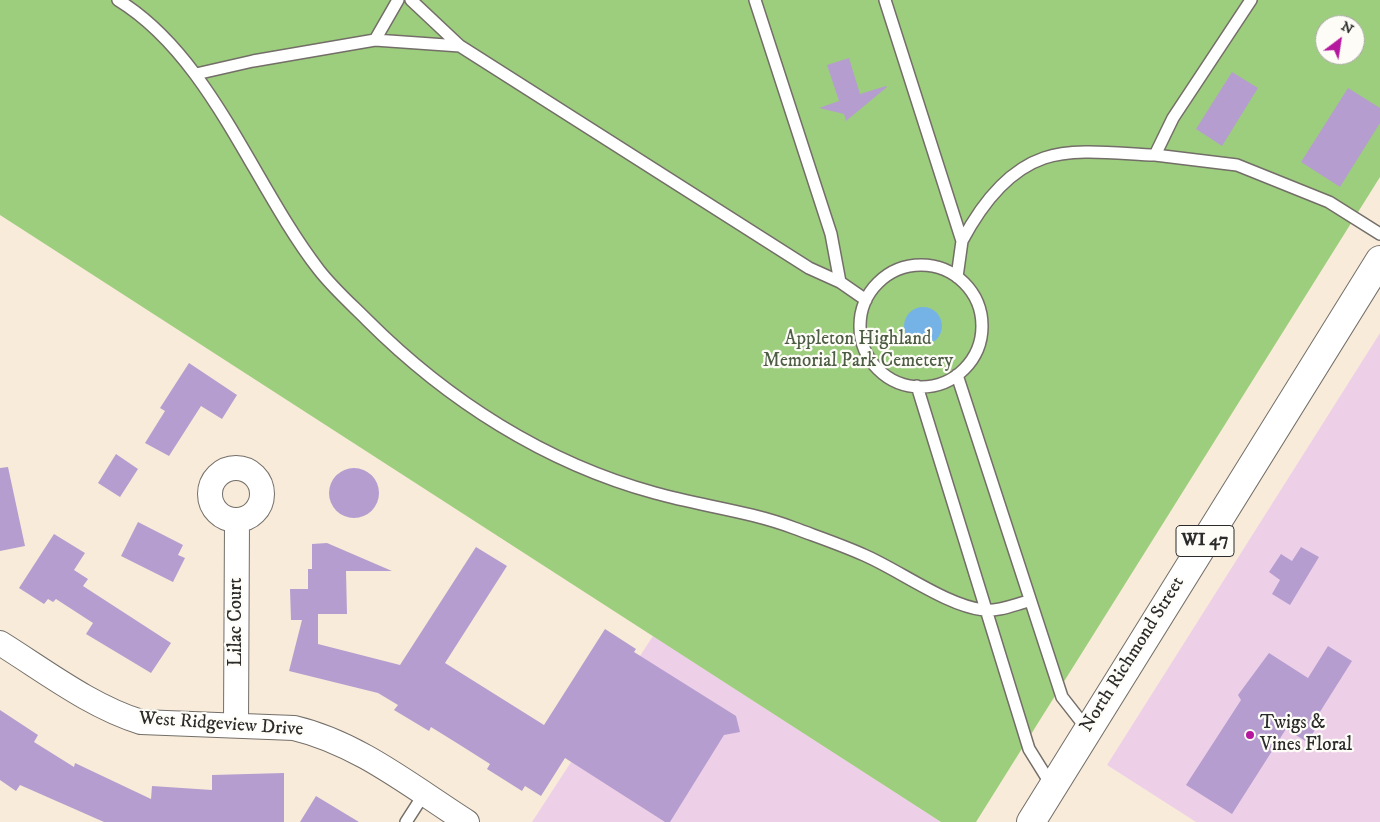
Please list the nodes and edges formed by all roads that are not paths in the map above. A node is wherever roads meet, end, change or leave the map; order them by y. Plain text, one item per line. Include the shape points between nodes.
1 (118, 0) edge
2 (398, 0) edge
3 (411, 0) edge
4 (755, 0) edge
5 (885, 0) edge
6 (1251, 0) edge
7 (376, 40) junction
8 (460, 46) junction
9 (196, 74) junction
10 (1155, 155) junction
11 (1380, 234) edge
12 (962, 241) junction
13 (1380, 260) edge
14 (957, 277) junction
15 (840, 282) junction
16 (866, 300) junction
17 (958, 374) junction
18 (916, 386) junction
19 (237, 520) dead end
20 (1029, 601) junction
21 (986, 611) junction
22 (0, 644) edge
23 (236, 724) junction
24 (1087, 729) junction
25 (1052, 786) junction
26 (424, 794) junction
27 (406, 822) edge
28 (467, 822) edge
29 (1031, 822) edge

1 - 9 lane via 157,30
2 - 7 lane
3 - 8 lane
4 - 15 lane via 830,234
5 - 12 lane
6 - 10 lane via 1173,118
7 - 8 lane
7 - 9 lane
8 - 15 lane via 809,268
9 - 21 lane via 280,214 320,271 400,353 465,404 567,462 654,493 769,518 864,555 958,603
10 - 11 lane via 1237,165 1328,202
10 - 12 lane via 1077,153 1044,158 1016,174 990,197
12 - 14 lane
13 - 24 main road, North Richmond Street / WI 47
14 - 16 lane via 933,266 906,267 882,279
14 - 17 lane via 969,288 981,318 977,349
15 - 16 lane
16 - 18 lane via 860,329 868,356 889,377
17 - 18 lane via 945,382
17 - 20 lane
18 - 21 lane
19 - 23 street, Lilac Court
20 - 21 lane
20 - 24 lane via 1062,697
21 - 25 lane via 1029,749
22 - 23 street, West Ridgeview Drive via 121,716 166,724
23 - 26 street, West Ridgeview Drive via 294,728 318,734 342,744
24 - 25 main road, North Richmond Street / WI 47
25 - 29 main road, North Richmond Street / WI 47
26 - 27 lane
26 - 28 street, West Ridgeview Drive

